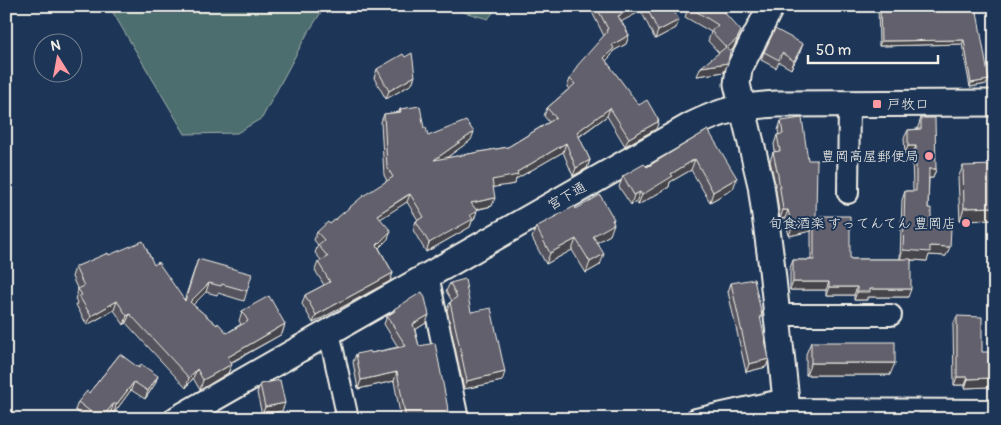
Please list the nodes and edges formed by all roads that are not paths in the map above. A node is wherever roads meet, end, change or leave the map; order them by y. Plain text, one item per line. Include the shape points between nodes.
1 (770, 6) edge
2 (992, 103) edge
3 (849, 104) junction
4 (742, 107) junction
5 (848, 193) dead end
6 (428, 275) junction
7 (777, 315) junction
8 (891, 315) dead end
9 (329, 332) junction
10 (787, 409) edge
11 (992, 410) edge
12 (900, 414) edge
13 (177, 419) edge
14 (348, 419) edge
15 (458, 419) edge
16 (696, 419) edge

1 - 4 street via 739,69 737,84
2 - 3 street, 宮下通
3 - 4 street, 宮下通
3 - 5 street
4 - 6 street, 宮下通 via 721,112 690,126
4 - 7 street via 761,185
6 - 9 street, 宮下通
6 - 15 street
7 - 8 street
7 - 10 street
9 - 13 street, 宮下通
9 - 14 street
10 - 12 street
10 - 16 street
11 - 12 street

